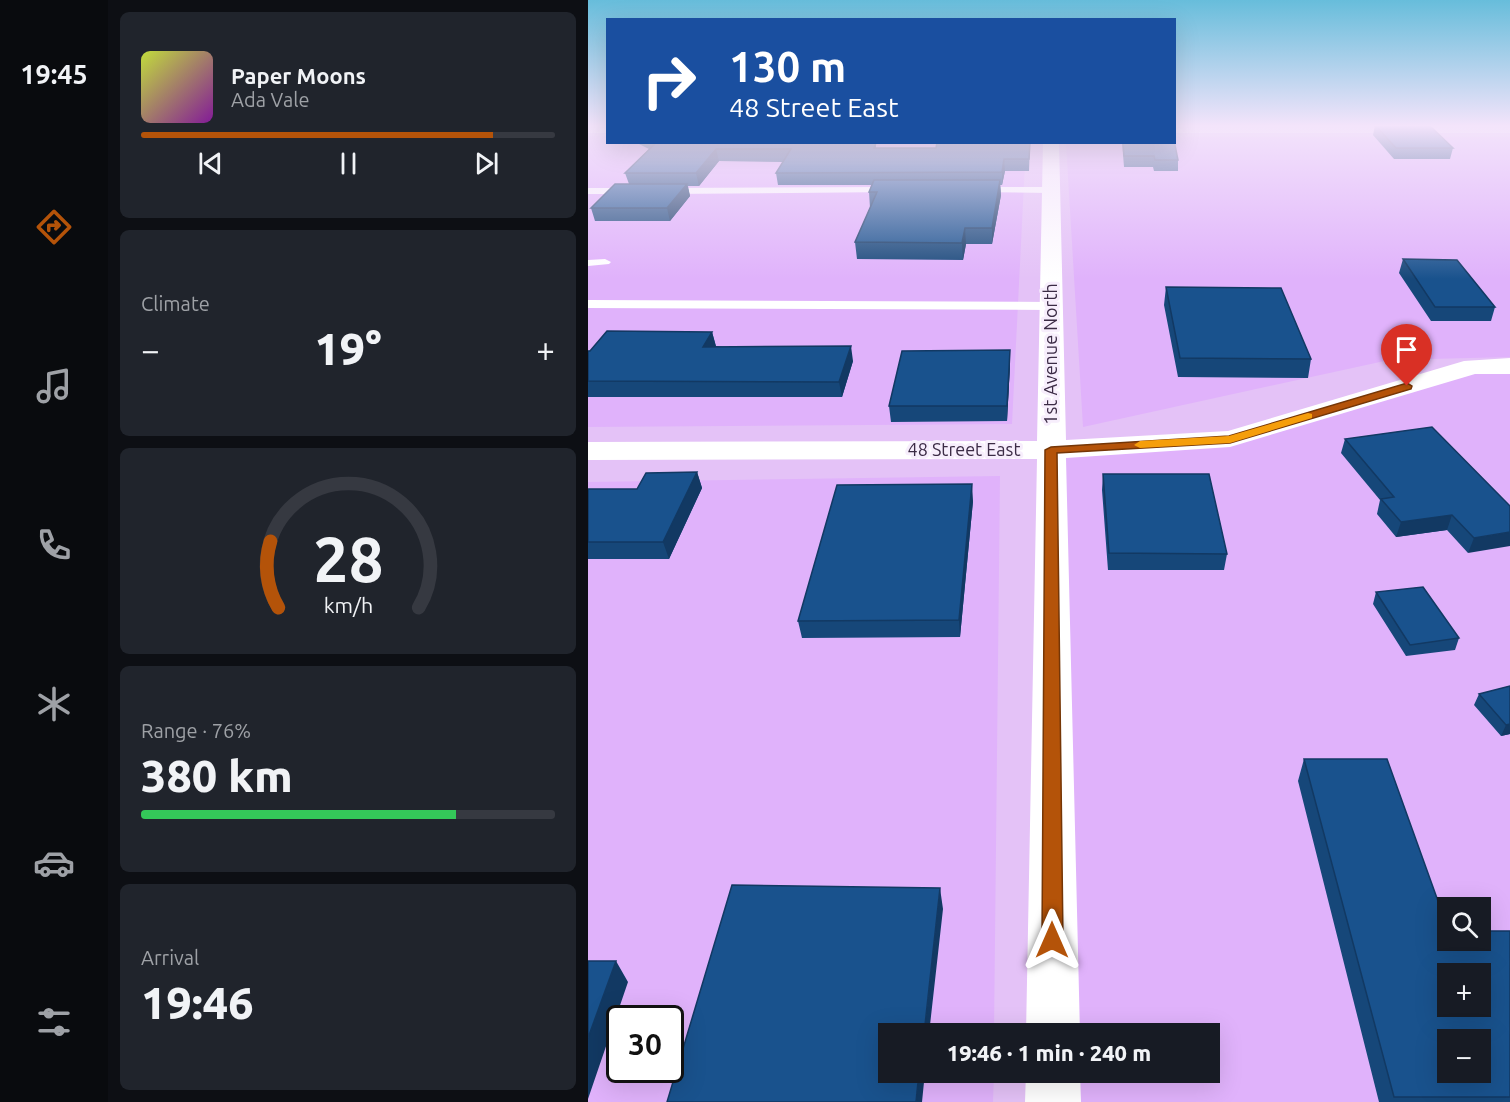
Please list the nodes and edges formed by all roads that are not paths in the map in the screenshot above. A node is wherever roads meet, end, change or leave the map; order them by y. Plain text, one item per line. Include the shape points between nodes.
1 (1052, 176) edge
2 (909, 190) edge
3 (968, 190) edge
4 (1052, 190) junction
5 (588, 191) edge
6 (647, 191) edge
7 (659, 191) edge
8 (605, 262) dead end
9 (588, 263) edge
10 (588, 304) edge
11 (1051, 306) junction
12 (1510, 366) edge
13 (1051, 450) junction
14 (588, 451) edge
15 (1053, 1023) edge
16 (1053, 1083) edge
17 (1053, 1102) edge

1 - 4 street, 1st Avenue North
2 - 7 lane
3 - 4 lane
4 - 11 street, 1st Avenue North
5 - 6 lane
8 - 9 lane
10 - 11 lane
11 - 13 street, 1st Avenue North
12 - 13 street, 48 Street East via 1473,366 1230,439
13 - 14 street, 48 Street East
13 - 15 street, 1st Avenue North
16 - 17 street

